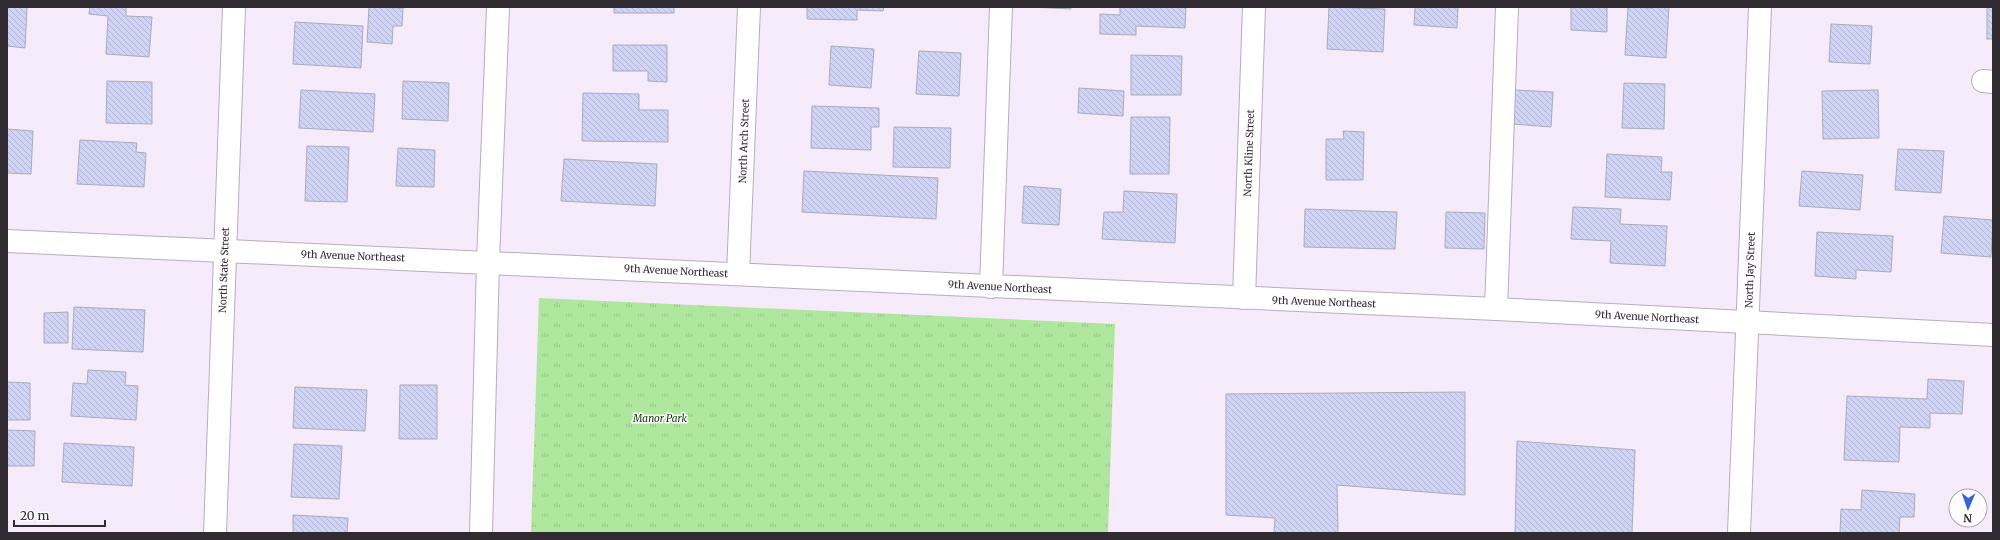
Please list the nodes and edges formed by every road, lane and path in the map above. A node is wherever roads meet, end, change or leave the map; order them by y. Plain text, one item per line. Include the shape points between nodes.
1 (234, 7) edge
2 (498, 7) edge
3 (749, 7) edge
4 (1000, 7) edge
5 (1254, 7) edge
6 (1507, 7) edge
7 (1760, 7) edge
8 (7, 241) edge
9 (224, 251) junction
10 (488, 262) junction
11 (738, 274) junction
12 (991, 286) junction
13 (1244, 298) junction
14 (1496, 309) junction
15 (1748, 323) junction
16 (1993, 335) edge
17 (215, 533) edge
18 (481, 533) edge
19 (1739, 533) edge

1 - 9 street, North State Street
2 - 10 street
3 - 11 street, North Arch Street
4 - 12 street
5 - 13 street, North Kline Street
6 - 14 street
7 - 15 street, North Jay Street
8 - 9 street, 9th Avenue Northeast
9 - 10 street, 9th Avenue Northeast
9 - 17 street, North State Street
10 - 11 street, 9th Avenue Northeast
10 - 18 street
11 - 12 street, 9th Avenue Northeast
12 - 13 street, 9th Avenue Northeast
13 - 14 street, 9th Avenue Northeast
14 - 15 street, 9th Avenue Northeast
15 - 16 street, 9th Avenue Northeast
15 - 19 street, North Jay Street

